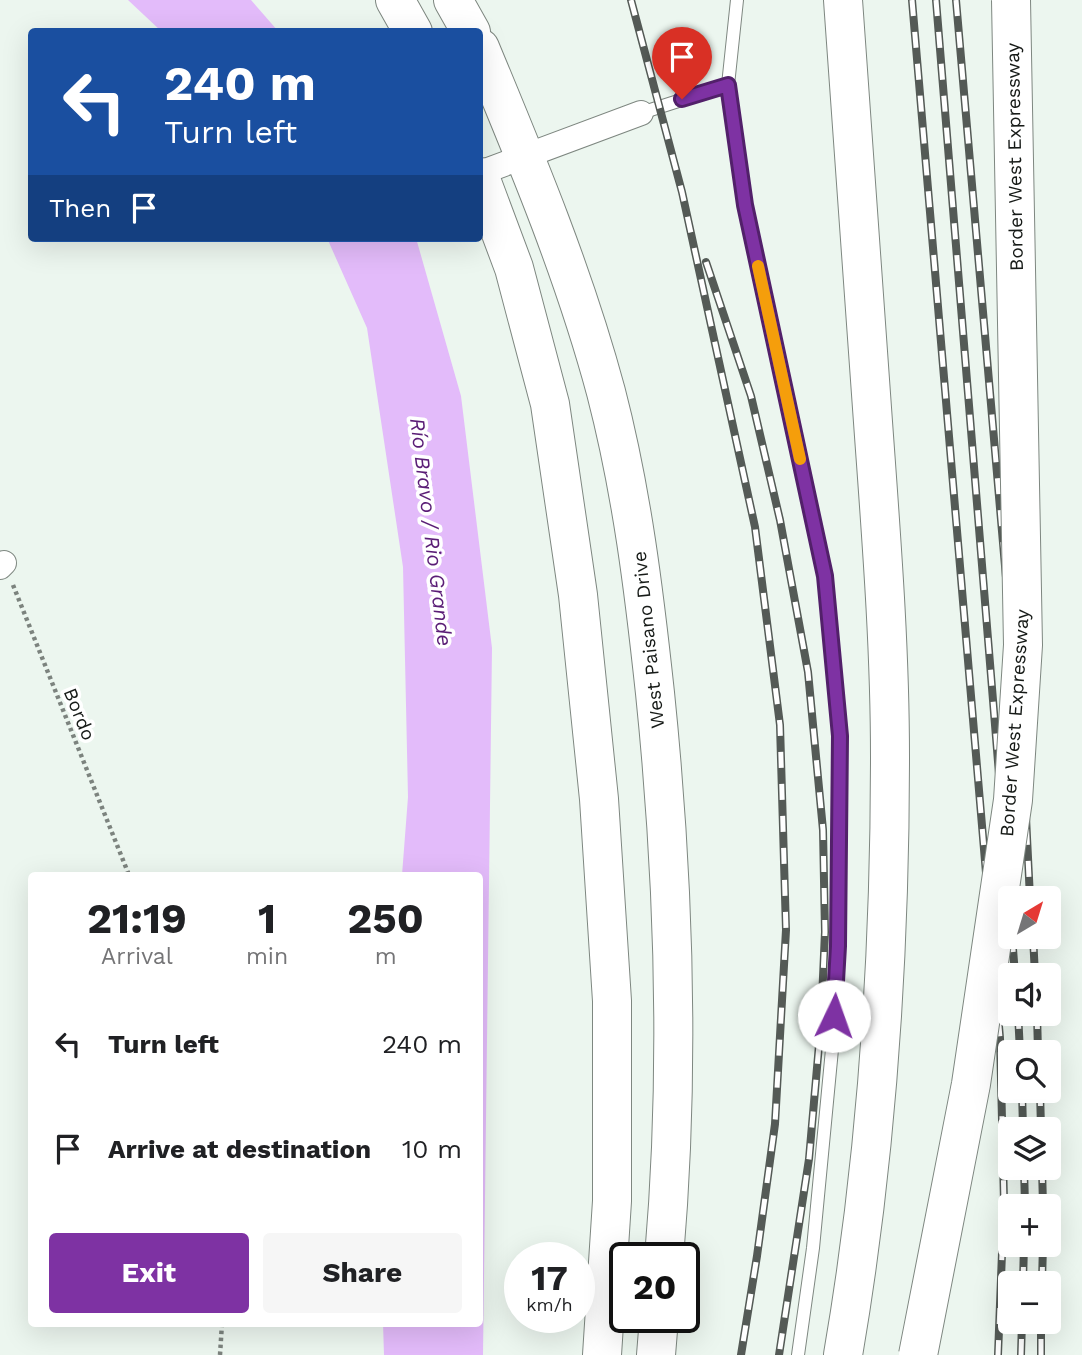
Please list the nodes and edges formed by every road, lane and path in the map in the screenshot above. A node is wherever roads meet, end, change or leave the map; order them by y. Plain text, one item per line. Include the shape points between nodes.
1 (395, 0) edge
2 (453, 0) edge
3 (737, 0) edge
4 (843, 0) edge
5 (1011, 0) edge
6 (411, 28) edge
7 (469, 28) edge
8 (483, 55) edge
9 (728, 85) junction
10 (641, 113) joint
11 (525, 155) junction
12 (483, 174) edge
13 (483, 183) edge
14 (2, 565) edge
15 (128, 872) edge
16 (665, 1242) edge
17 (222, 1327) edge
18 (658, 1333) edge
19 (220, 1355) edge
20 (602, 1355) edge
21 (656, 1355) edge
22 (797, 1355) edge
23 (843, 1355) edge
24 (918, 1355) edge

1 - 6 main road
2 - 7 main road
3 - 9 lane
4 - 23 main road via 886,613 890,755 883,1015 864,1222
5 - 24 main road, Border West Expressway, bridge via 1023,645 1013,800 971,1084
8 - 11 main road, West Paisano Drive
9 - 10 lane
9 - 22 lane via 745,205 825,576 840,736 833,1039 813,1248
10 - 11 street
11 - 12 street
11 - 16 main road, West Paisano Drive via 551,220 602,380 642,567 663,775 671,932 672,1120
13 - 20 main road via 514,268 550,404 578,595 599,799 612,1001 612,1200
14 - 15 path, Bordo
17 - 19 path
18 - 21 main road

